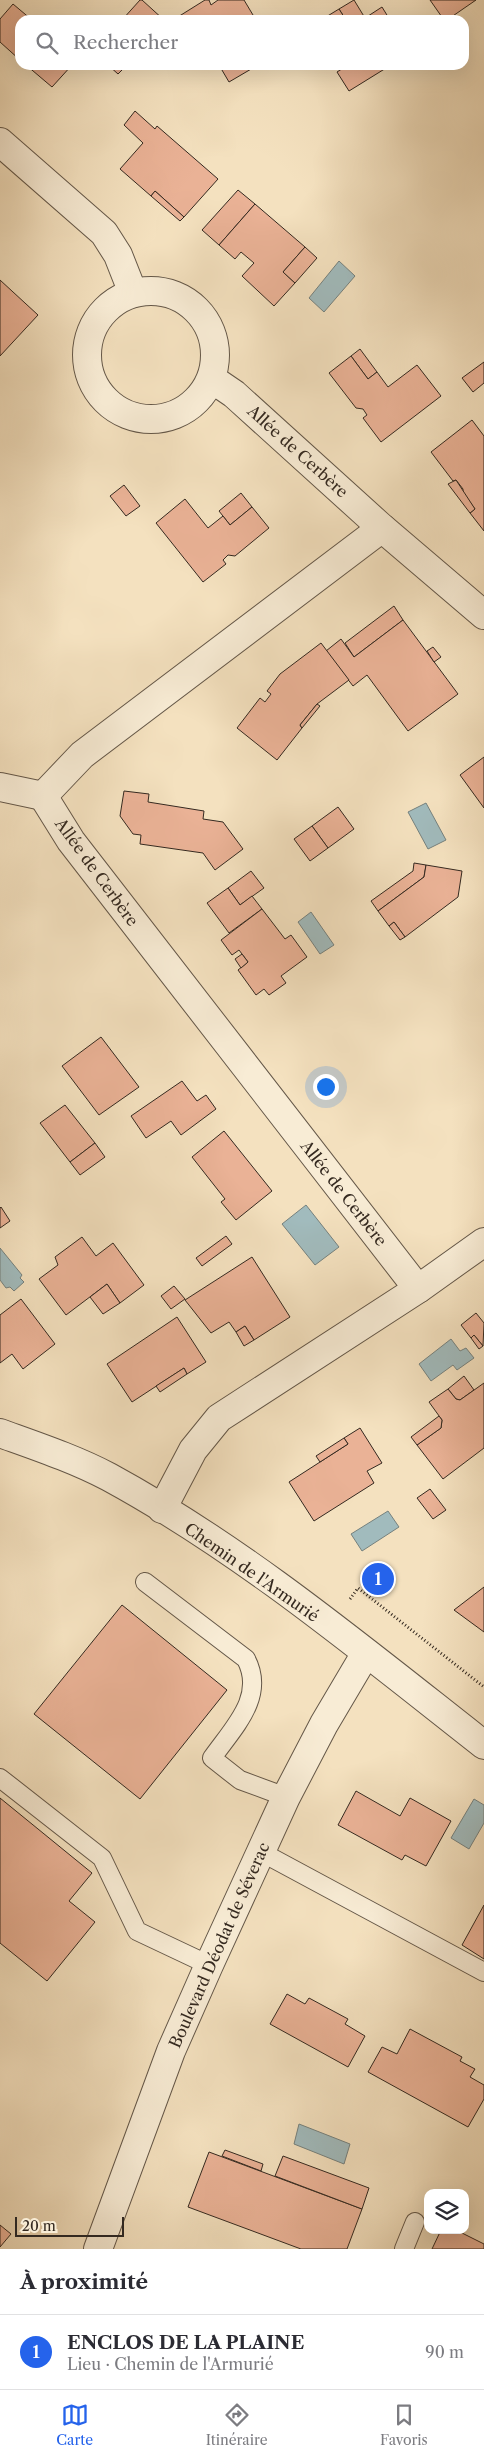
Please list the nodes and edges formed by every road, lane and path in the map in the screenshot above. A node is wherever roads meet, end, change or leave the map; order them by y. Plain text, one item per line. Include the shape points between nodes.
1 (0, 142) edge
2 (133, 293) junction
3 (212, 379) junction
4 (382, 528) junction
5 (484, 616) edge
6 (0, 787) edge
7 (43, 796) junction
8 (484, 1242) edge
9 (418, 1289) junction
10 (0, 1433) edge
11 (162, 1509) junction
12 (145, 1582) dead end
13 (331, 1627) junction
14 (366, 1653) junction
15 (484, 1687) edge
16 (484, 1745) edge
17 (0, 1778) edge
18 (286, 1798) junction
19 (261, 1852) junction
20 (209, 1965) junction
21 (484, 1972) edge
22 (415, 2222) dead end
23 (98, 2249) edge
24 (404, 2249) edge

1 - 2 street via 104,233 118,255
2 - 3 street via 157,291 179,298 198,312 211,332 216,356
2 - 3 street via 104,309 87,338 87,370 102,400 130,417 163,420 193,406
3 - 4 street, Allée de Cerbère via 234,394
4 - 5 street, Allée de Cerbère
4 - 7 street via 82,755
6 - 7 street
7 - 9 street, Allée de Cerbère via 70,841
8 - 9 street
9 - 11 street via 219,1418 193,1450
10 - 11 street, Chemin de l'Armurié via 107,1477
11 - 13 street, Chemin de l'Armurié
12 - 18 lane via 246,1659 252,1670 253,1695 212,1758 240,1780
13 - 14 street, Chemin de l'Armurié
13 - 15 path via 358,1588
14 - 16 street, Chemin de l'Armurié
14 - 18 street, Boulevard Déodat de Séverac
17 - 20 lane via 102,1858 137,1931
18 - 19 street, Boulevard Déodat de Séverac
19 - 20 street, Boulevard Déodat de Séverac
19 - 21 lane
20 - 23 street, Boulevard Déodat de Séverac via 171,2051
22 - 24 lane

